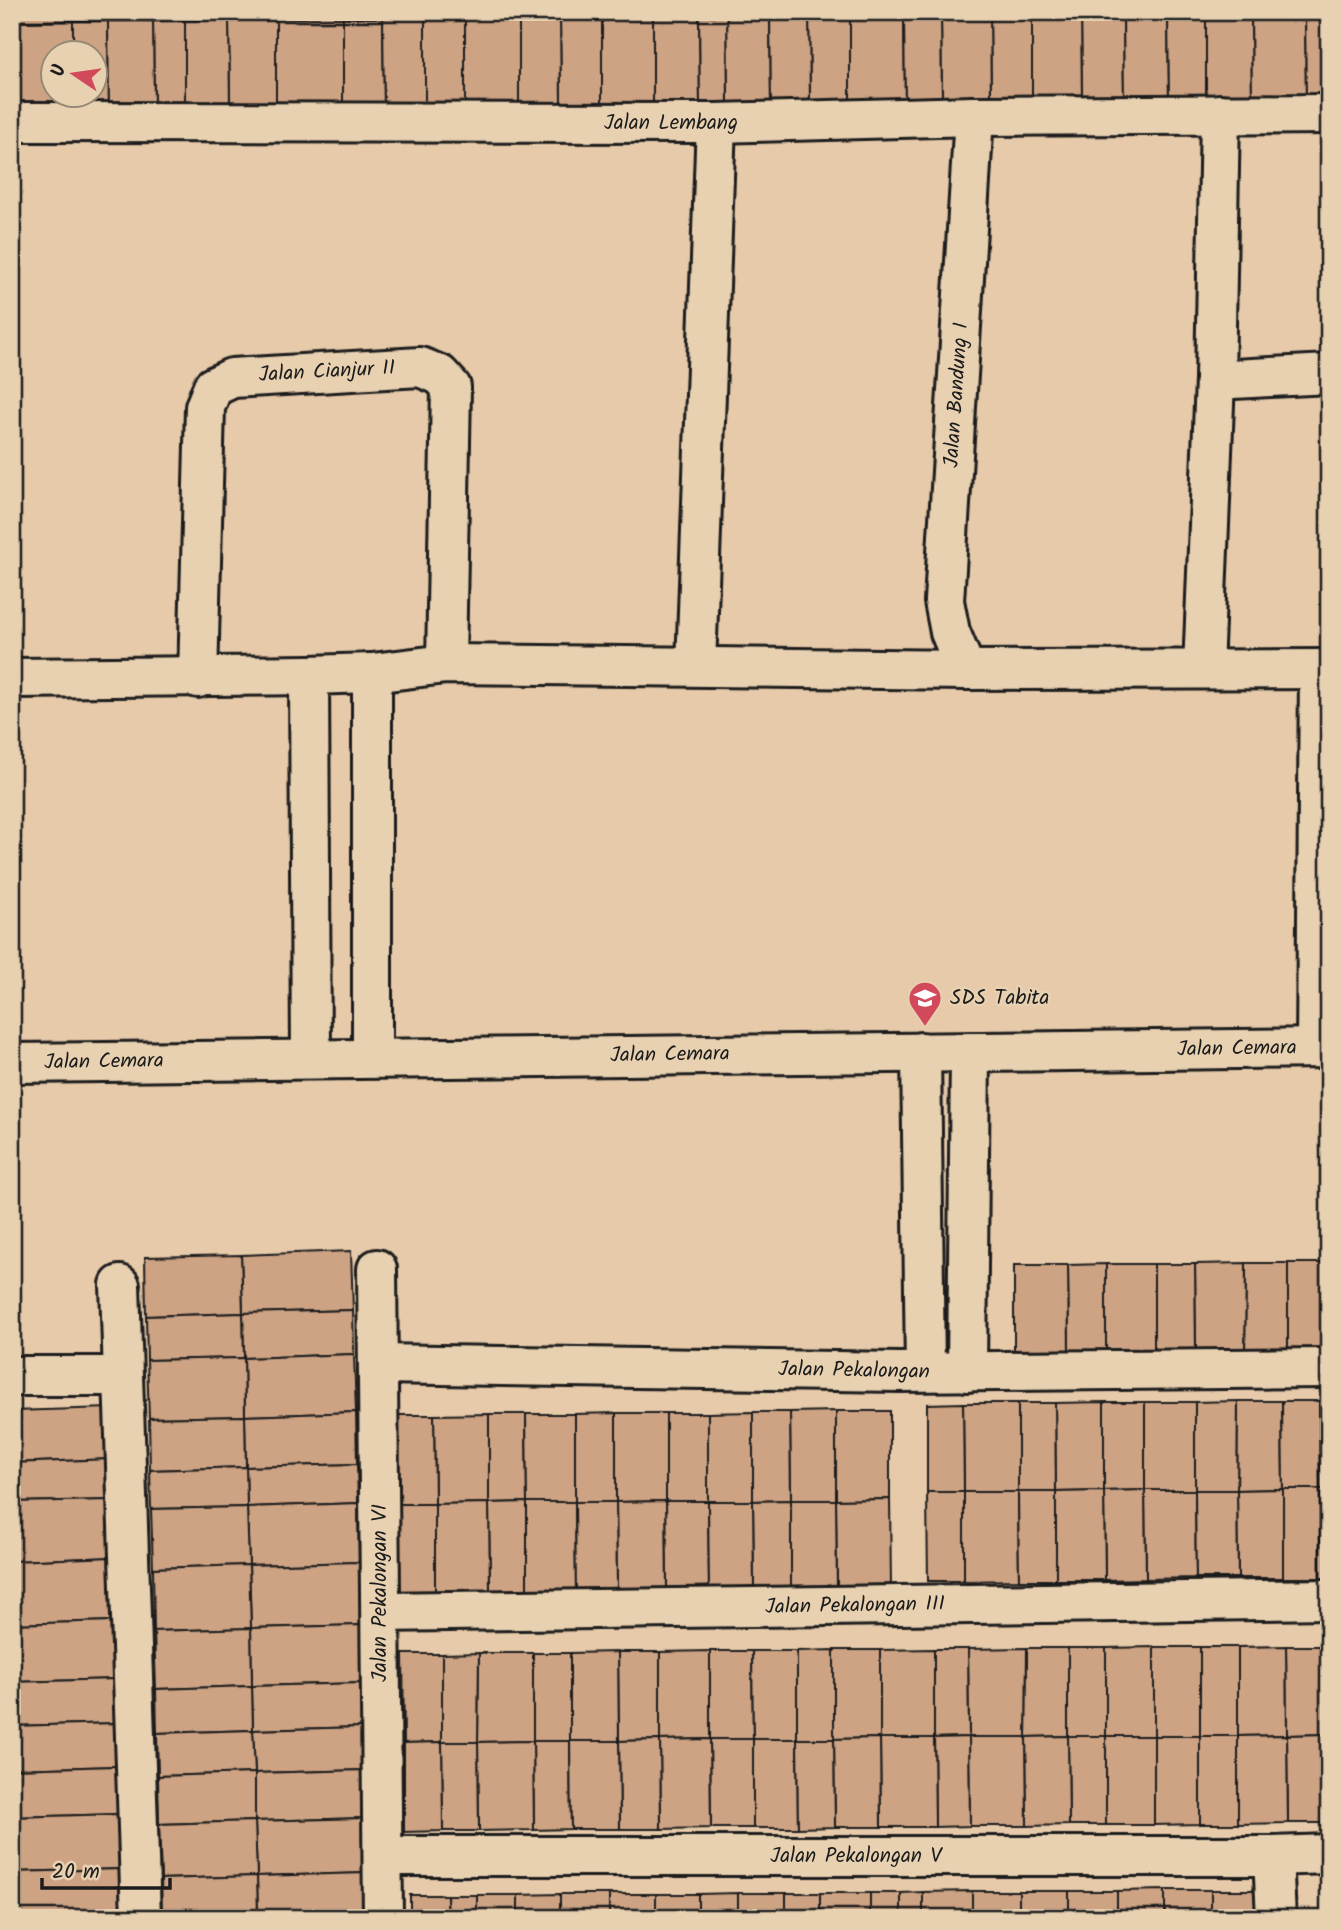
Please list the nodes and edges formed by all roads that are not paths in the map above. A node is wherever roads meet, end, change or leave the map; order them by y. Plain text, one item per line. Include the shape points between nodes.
1 (1220, 114) junction
2 (1329, 114) edge
3 (975, 116) junction
4 (12, 122) edge
5 (716, 123) junction
6 (1329, 374) edge
7 (1215, 380) junction
8 (446, 664) junction
9 (696, 666) junction
10 (1203, 669) junction
11 (1324, 669) edge
12 (966, 670) junction
13 (372, 673) junction
14 (309, 675) junction
15 (12, 678) edge
16 (198, 678) junction
17 (1322, 1048) edge
18 (921, 1052) junction
19 (970, 1052) junction
20 (372, 1058) junction
21 (311, 1059) junction
22 (12, 1063) edge
23 (377, 1269) dead end
24 (120, 1285) dead end
25 (379, 1364) junction
26 (1329, 1367) edge
27 (925, 1371) junction
28 (967, 1371) junction
29 (12, 1376) edge
30 (122, 1376) junction
31 (1329, 1600) edge
32 (381, 1612) junction
33 (1329, 1854) edge
34 (383, 1856) junction
35 (1273, 1856) junction
36 (141, 1918) edge
37 (383, 1918) edge
38 (1276, 1918) edge

1 - 2 street, Jalan Lembang
1 - 3 street, Jalan Lembang
1 - 7 street
3 - 5 street, Jalan Lembang
3 - 12 street, Jalan Bandung I via 944,601 950,632
4 - 5 street, Jalan Lembang
5 - 9 street
6 - 7 street
7 - 10 street
8 - 9 street
8 - 13 street
8 - 16 street, Jalan Cianjur II via 451,387 440,375 421,367 232,378 213,387 205,407
9 - 12 street
10 - 11 street
10 - 12 street
11 - 17 street
13 - 14 street
13 - 20 street
14 - 16 street
14 - 21 street
15 - 16 street
17 - 19 street, Jalan Cemara
18 - 19 street, Jalan Cemara
18 - 20 street, Jalan Cemara
18 - 27 street
19 - 28 street
20 - 21 street, Jalan Cemara
21 - 22 street, Jalan Cemara
23 - 25 street, Jalan Pekalongan VI
24 - 30 street
25 - 27 street, Jalan Pekalongan
25 - 32 street, Jalan Pekalongan VI
26 - 28 street, Jalan Pekalongan
27 - 28 street, Jalan Pekalongan
29 - 30 street
30 - 36 street
31 - 32 street, Jalan Pekalongan III
32 - 34 street, Jalan Pekalongan VI
33 - 35 street, Jalan Pekalongan V
34 - 35 street, Jalan Pekalongan V
34 - 37 street, Jalan Pekalongan VI
35 - 38 street

